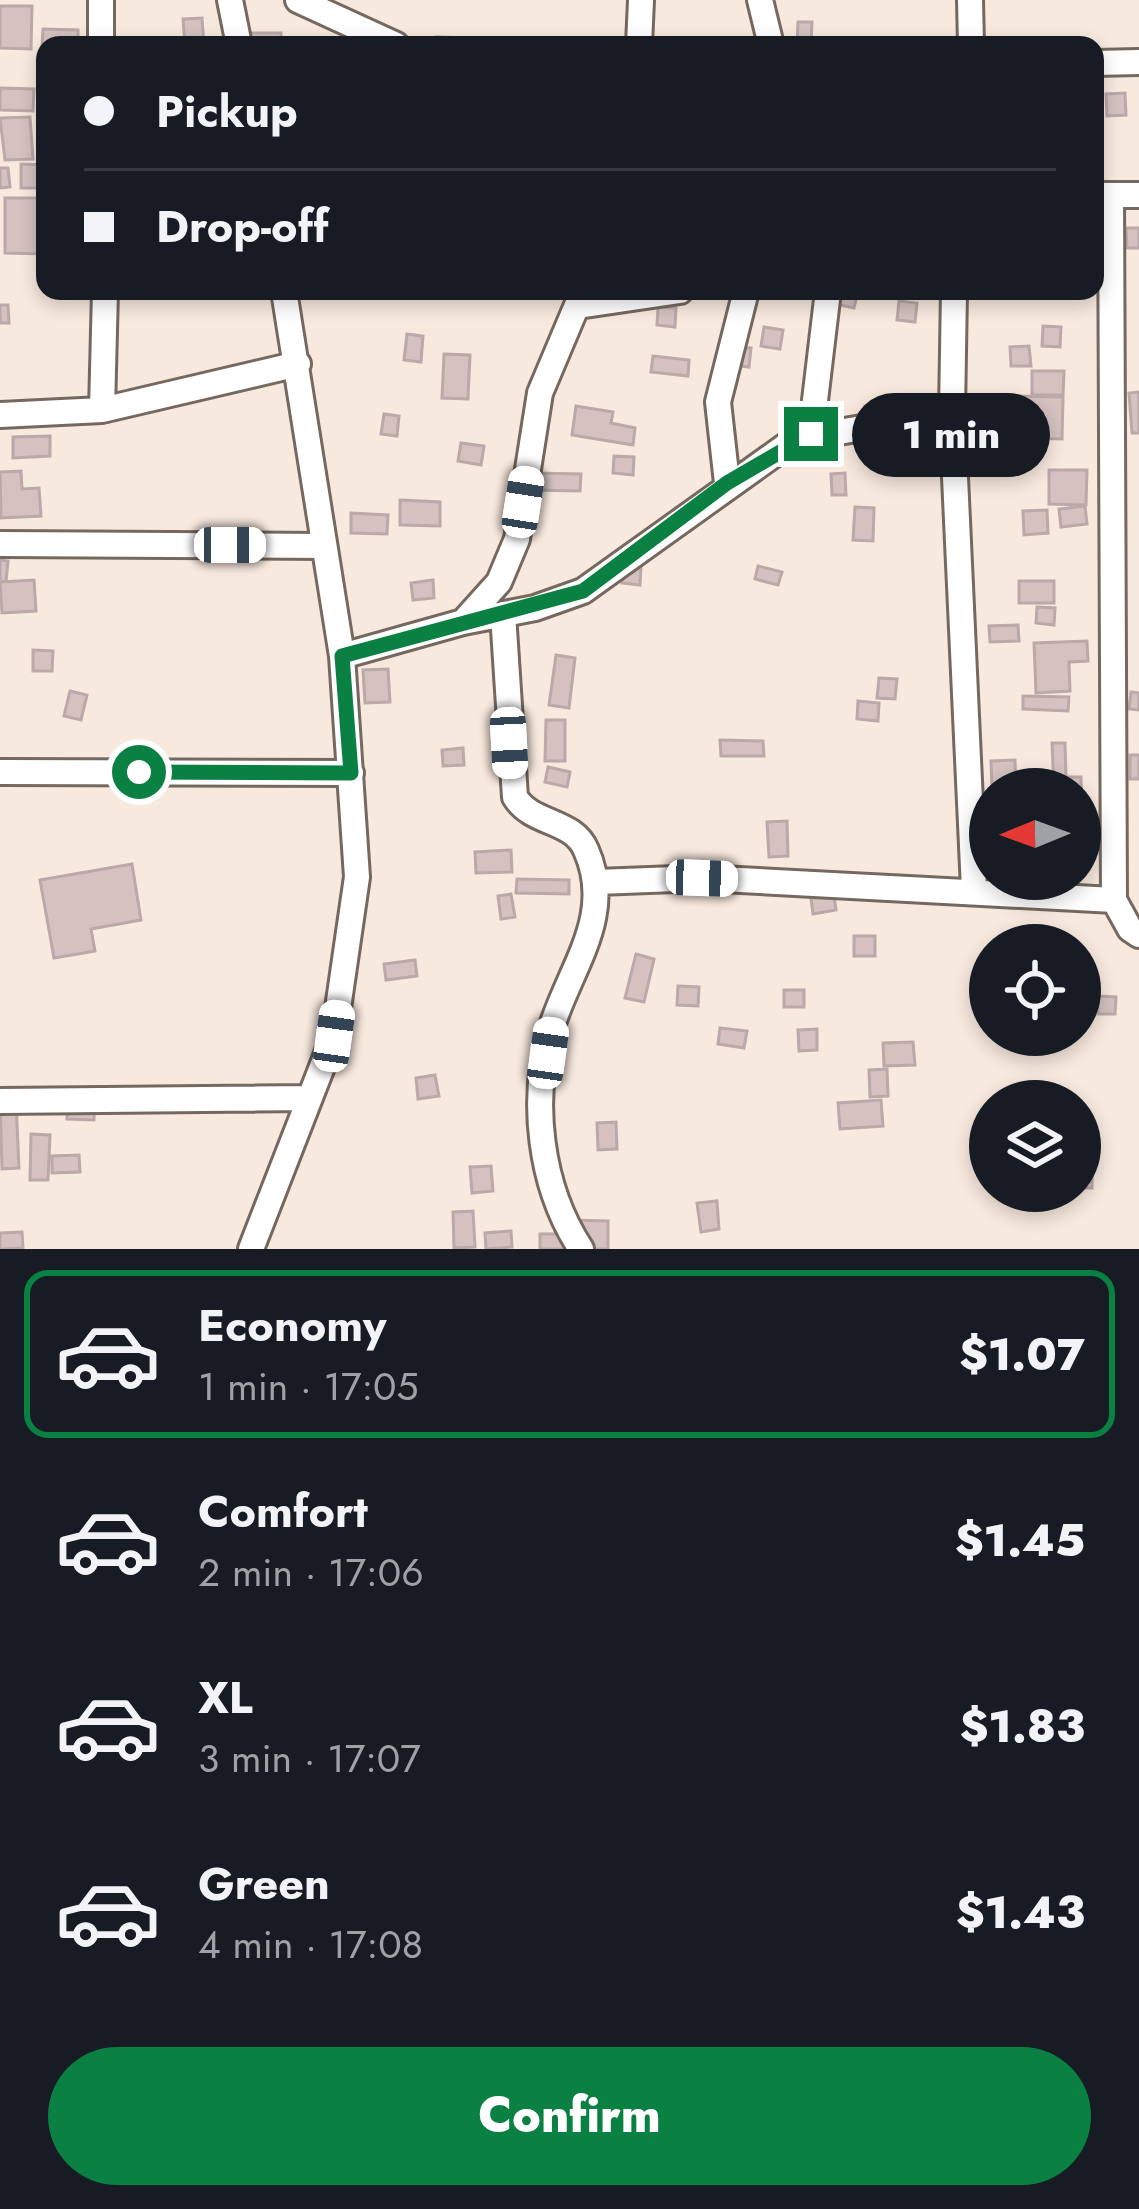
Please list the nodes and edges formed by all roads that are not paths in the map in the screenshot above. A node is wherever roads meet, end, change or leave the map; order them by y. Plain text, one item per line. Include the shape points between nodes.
1 (100, 0) edge
2 (230, 0) edge
3 (298, 0) edge
4 (641, 0) edge
5 (760, 0) edge
6 (970, 0) edge
7 (101, 36) edge
8 (236, 36) edge
9 (376, 36) edge
10 (639, 36) edge
11 (769, 36) edge
12 (971, 36) edge
13 (1139, 62) edge
14 (1104, 63) edge
15 (1139, 195) edge
16 (1104, 196) edge
17 (1104, 260) edge
18 (105, 300) edge
19 (286, 300) edge
20 (581, 300) edge
21 (744, 300) edge
22 (827, 300) edge
23 (954, 300) edge
24 (298, 364) junction
25 (102, 410) junction
26 (952, 412) junction
27 (0, 415) edge
28 (811, 434) junction
29 (727, 483) junction
30 (0, 544) edge
31 (322, 546) junction
32 (503, 614) junction
33 (463, 622) junction
34 (342, 656) junction
35 (0, 772) edge
36 (351, 773) junction
37 (969, 781) edge
38 (597, 882) junction
39 (969, 889) edge
40 (1101, 899) edge
41 (1114, 900) junction
42 (1139, 934) edge
43 (307, 1098) junction
44 (0, 1101) edge
45 (251, 1249) edge
46 (581, 1249) edge

1 - 7 street
2 - 8 street
3 - 9 street
4 - 10 street
5 - 11 street
6 - 12 street
13 - 14 street
15 - 16 street
17 - 41 street
18 - 25 street
19 - 24 street
20 - 33 street via 540,393 509,562
21 - 29 street via 718,403
22 - 28 street
23 - 26 street
24 - 25 street
24 - 31 street
25 - 27 street
26 - 28 street
26 - 37 street
28 - 29 street
29 - 32 street via 583,591
30 - 31 street
31 - 34 street
32 - 33 street
32 - 38 street via 514,797 531,816 575,835
33 - 34 street
34 - 36 street
35 - 36 street
36 - 43 street via 357,877 334,1036
38 - 39 street
38 - 46 street via 590,937 551,1028 544,1086 551,1194
40 - 41 street
41 - 42 street
43 - 44 street
43 - 45 street

